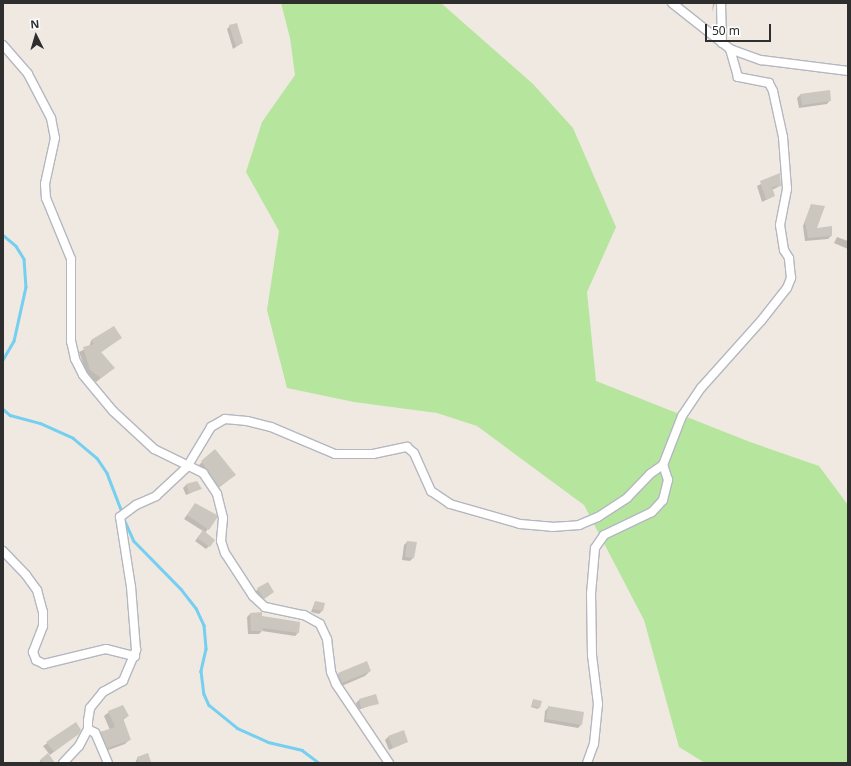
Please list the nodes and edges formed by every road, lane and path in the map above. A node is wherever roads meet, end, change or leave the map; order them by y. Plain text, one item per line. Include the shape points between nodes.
1 (672, 3) edge
2 (722, 3) edge
3 (722, 43) junction
4 (3, 45) edge
5 (730, 49) junction
6 (848, 70) edge
7 (663, 465) junction
8 (187, 467) junction
9 (3, 551) edge
10 (135, 656) junction
11 (88, 729) junction
12 (63, 763) edge
13 (108, 763) edge
14 (389, 763) edge
15 (587, 763) edge

1 - 3 street
2 - 3 street
3 - 5 street
4 - 8 street via 28,74 51,118 55,138 45,184 46,198 71,259 71,341 75,359 94,390 113,411 154,449
5 - 6 street via 761,60
5 - 7 street via 738,77 769,83 773,91 783,137 788,189 780,225 784,250 790,258 791,278 787,288 761,321 697,394 682,416
7 - 8 street via 650,474 627,498 598,517 579,525 552,527 520,524 450,504 431,491 414,453 407,447 373,454 335,454 271,426 225,419 211,426
7 - 15 street via 668,480 663,500 652,512 604,535 595,548 591,594 592,655 598,704 594,744
8 - 10 street via 156,496 136,505 120,517 131,587
8 - 14 street via 203,473 217,494 223,518 221,541 225,553 253,596 265,607 304,615 320,624 327,639 331,672 336,684
9 - 10 street via 26,574 37,590 43,612 43,626 33,652 36,660 44,664 106,649
10 - 11 street via 124,680 103,692 90,708
11 - 12 street via 79,746
11 - 13 street via 95,733

